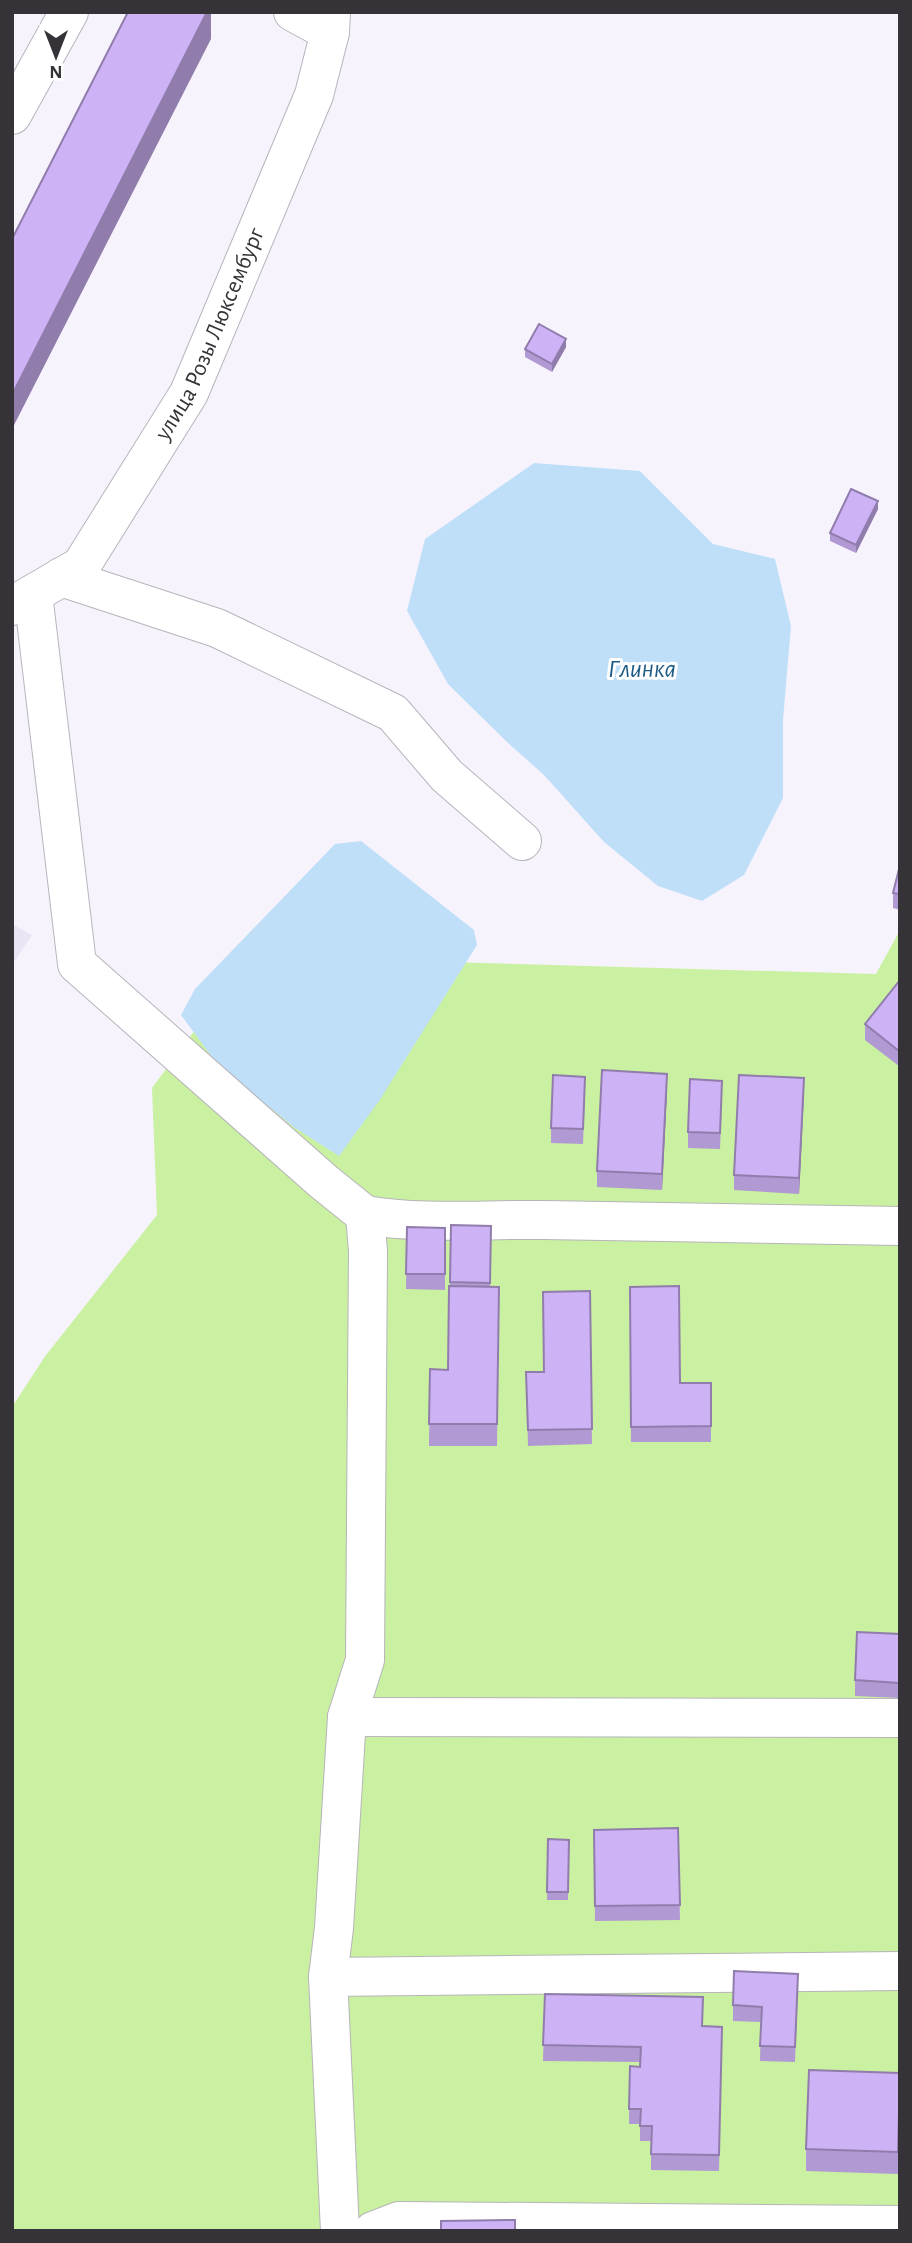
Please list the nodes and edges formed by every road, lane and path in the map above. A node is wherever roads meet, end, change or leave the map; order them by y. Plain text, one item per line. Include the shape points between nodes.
1 (69, 12) edge
2 (293, 12) edge
3 (330, 22) edge
4 (12, 115) edge
5 (35, 593) edge
6 (522, 841) dead end
7 (900, 1226) edge
8 (366, 1233) junction
9 (347, 1717) junction
10 (900, 1718) edge
11 (900, 1971) edge
12 (328, 1977) junction
13 (900, 2225) edge
14 (340, 2231) edge
15 (373, 2231) edge

1 - 4 street
2 - 3 street
3 - 5 street, улица Розы Люксембург via 314,95 189,393 81,566
5 - 6 street via 218,628 393,713 447,776
5 - 8 street via 77,964
7 - 8 street via 386,1219
8 - 9 street via 365,1660
9 - 10 street
9 - 12 street
11 - 12 street
12 - 14 street
13 - 15 street via 399,2221

